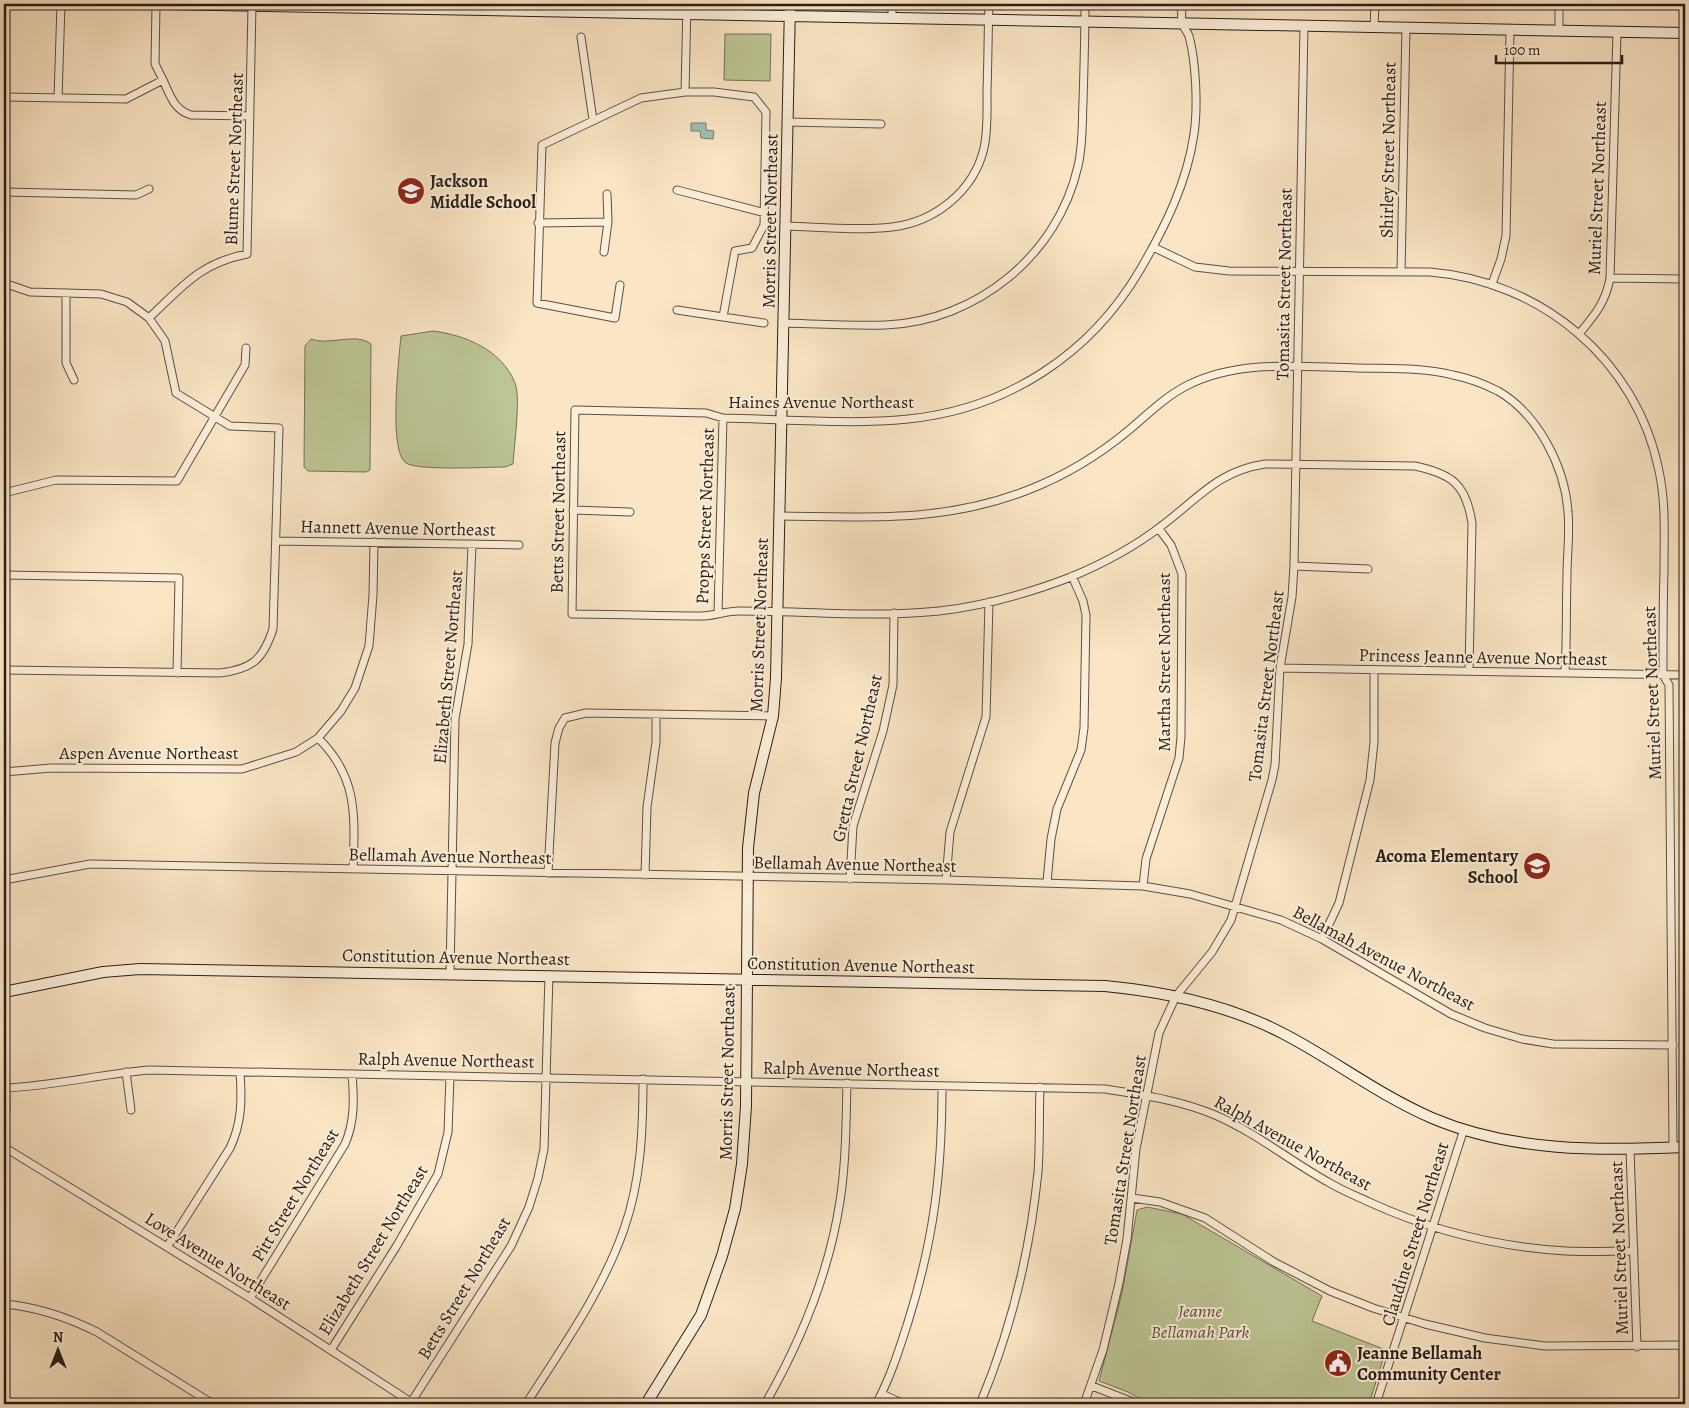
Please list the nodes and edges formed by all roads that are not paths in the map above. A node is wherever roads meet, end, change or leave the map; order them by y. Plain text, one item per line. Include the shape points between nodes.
1 (60, 4) edge
2 (156, 4) edge
3 (164, 4) edge
4 (206, 4) edge
5 (790, 4) edge
6 (892, 4) edge
7 (989, 4) edge
8 (1085, 4) edge
9 (1182, 4) edge
10 (1375, 4) edge
11 (1559, 4) edge
12 (252, 5) junction
13 (301, 5) edge
14 (398, 6) edge
15 (495, 7) edge
16 (589, 8) edge
17 (687, 9) edge
18 (789, 16) junction
19 (892, 17) junction
20 (988, 19) junction
21 (1085, 21) junction
22 (1182, 24) junction
23 (1304, 26) junction
24 (1374, 27) junction
25 (1406, 28) junction
26 (1510, 30) junction
27 (1559, 30) junction
28 (1617, 32) junction
29 (1685, 33) edge
30 (581, 37) dead end
31 (163, 80) junction
32 (685, 92) junction
33 (4, 97) edge
34 (58, 98) junction
35 (250, 116) junction
36 (593, 120) junction
37 (788, 122) junction
38 (881, 124) dead end
39 (149, 189) dead end
40 (677, 190) dead end
41 (4, 192) edge
42 (608, 194) dead end
43 (765, 213) junction
44 (608, 222) junction
45 (538, 223) junction
46 (786, 226) junction
47 (1153, 247) junction
48 (604, 252) dead end
49 (1298, 271) junction
50 (1401, 272) junction
51 (1610, 278) junction
52 (1685, 279) edge
53 (4, 284) edge
54 (1492, 284) junction
55 (620, 285) dead end
56 (66, 293) junction
57 (677, 310) dead end
58 (723, 317) junction
59 (149, 318) junction
60 (764, 323) dead end
61 (784, 323) junction
62 (1579, 334) junction
63 (246, 348) dead end
64 (1298, 367) junction
65 (74, 380) dead end
66 (575, 410) joint
67 (215, 418) junction
68 (723, 418) junction
69 (782, 419) junction
70 (1295, 464) junction
71 (4, 493) edge
72 (573, 510) junction
73 (630, 512) dead end
74 (780, 516) junction
75 (1159, 529) junction
76 (277, 541) junction
77 (374, 542) junction
78 (472, 544) junction
79 (519, 545) dead end
80 (1294, 566) junction
81 (1368, 569) dead end
82 (4, 575) edge
83 (1072, 576) junction
84 (989, 602) junction
85 (778, 612) junction
86 (894, 613) junction
87 (718, 614) junction
88 (1280, 668) junction
89 (4, 670) edge
90 (1374, 670) junction
91 (1469, 672) junction
92 (1565, 672) junction
93 (177, 673) junction
94 (1662, 675) junction
95 (1685, 675) edge
96 (656, 714) junction
97 (773, 716) junction
98 (318, 738) junction
99 (4, 772) edge
100 (353, 869) junction
101 (452, 871) junction
102 (548, 872) junction
103 (645, 875) junction
104 (748, 877) junction
105 (850, 879) junction
106 (4, 880) edge
107 (946, 880) junction
108 (1047, 882) junction
109 (1143, 886) junction
110 (1235, 906) junction
111 (1322, 940) junction
112 (450, 973) junction
113 (548, 976) junction
114 (4, 978) edge
115 (746, 978) junction
116 (4, 992) edge
117 (1176, 996) junction
118 (1673, 1046) junction
119 (126, 1072) junction
120 (240, 1072) junction
121 (352, 1074) junction
122 (450, 1076) junction
123 (546, 1077) junction
124 (643, 1079) junction
125 (746, 1082) junction
126 (847, 1083) junction
127 (942, 1086) junction
128 (5, 1088) junction
129 (1040, 1088) junction
130 (1146, 1095) junction
131 (131, 1110) dead end
132 (4, 1128) edge
133 (1464, 1129) junction
134 (4, 1147) edge
135 (1685, 1147) edge
136 (1673, 1148) junction
137 (1630, 1149) junction
138 (1132, 1198) junction
139 (1434, 1226) junction
140 (168, 1248) junction
141 (1634, 1251) junction
142 (250, 1298) junction
143 (4, 1304) edge
144 (1404, 1319) junction
145 (1684, 1345) edge
146 (1637, 1347) junction
147 (331, 1350) junction
148 (1092, 1386) junction
149 (882, 1394) junction
150 (4, 1403) edge
151 (12, 1404) edge
152 (213, 1404) edge
153 (412, 1404) edge
154 (526, 1404) edge
155 (646, 1404) edge
156 (765, 1404) edge
157 (876, 1404) edge
158 (904, 1404) edge
159 (980, 1404) edge
160 (1084, 1404) edge
161 (1138, 1404) edge
162 (1376, 1404) edge
163 (1685, 1404) edge

1 - 34 street
2 - 31 street via 155,64
3 - 4 street
4 - 12 street
5 - 18 street, Morris Street Northeast
6 - 19 street
7 - 20 street
8 - 21 street
9 - 22 street
10 - 24 street
11 - 27 street
12 - 13 street
12 - 35 street, Blume Street Northeast
13 - 14 street
14 - 15 street
15 - 16 street
16 - 17 street
17 - 18 street
17 - 32 street
18 - 19 street
18 - 37 street, Morris Street Northeast
19 - 20 street
20 - 21 street
20 - 46 street via 984,148 978,168 953,200 933,214 893,227
21 - 22 street
21 - 61 street via 1079,164 1064,210 1026,264 970,303 938,316 887,325
22 - 23 street
22 - 47 street via 1188,36 1195,88 1194,134 1183,184
23 - 24 street
23 - 49 street, Tomasita Street Northeast
24 - 25 street
25 - 26 street
25 - 50 street, Shirley Street Northeast
26 - 27 street
26 - 54 street via 1506,236
27 - 28 street
28 - 29 street
28 - 51 street, Muriel Street Northeast
30 - 36 street
31 - 34 street via 126,99
31 - 35 street via 177,108 183,113
32 - 36 street via 641,98
32 - 43 street via 754,97 766,112
33 - 34 street
35 - 59 street, Blume Street Northeast via 247,254 226,258 197,272
36 - 45 street via 542,145
37 - 38 street
37 - 46 street, Morris Street Northeast
39 - 41 street via 136,195
40 - 43 street
42 - 44 street
43 - 58 street via 764,225 752,248 735,251
44 - 45 street
44 - 48 street
45 - 55 street via 536,303 615,318
46 - 61 street, Morris Street Northeast
47 - 49 street via 1195,267 1229,271
47 - 69 street, Haines Avenue Northeast via 1128,290 1090,336 1062,360 1015,389 960,411 926,417 884,421
49 - 50 street
49 - 64 street, Tomasita Street Northeast
50 - 54 street via 1451,274
51 - 52 street
51 - 62 street, Muriel Street Northeast via 1599,310
53 - 56 street via 25,291
54 - 62 street via 1538,304
56 - 59 street via 101,294 126,302
56 - 65 street via 66,363
57 - 58 street
58 - 60 street
59 - 67 street via 165,340 176,392
61 - 69 street, Morris Street Northeast
62 - 94 street, Muriel Street Northeast via 1624,384 1644,424 1659,471 1665,514
63 - 67 street via 245,365
64 - 70 street, Tomasita Street Northeast
64 - 74 street via 1231,371 1187,386 1090,459 1028,490 996,501 918,516
64 - 92 street via 1418,370 1450,374 1499,392 1521,410 1550,450 1559,470 1568,511
66 - 68 street, Haines Avenue Northeast via 706,413
66 - 72 street, Betts Street Northeast
67 - 71 street via 177,481 56,480
67 - 76 street via 230,426 279,428
68 - 69 street, Haines Avenue Northeast
68 - 87 street, Propps Street Northeast
69 - 74 street, Morris Street Northeast
70 - 75 street via 1265,464 1229,473
70 - 80 street, Tomasita Street Northeast
70 - 91 street via 1415,466 1439,471 1454,481 1470,506 1472,523
72 - 73 street
72 - 87 street, Betts Street Northeast via 572,614
74 - 85 street, Morris Street Northeast
75 - 83 street
75 - 109 street, Martha Street Northeast via 1178,558 1182,574 1181,737 1179,758 1146,859
76 - 77 street, Hannett Avenue Northeast
76 - 93 street via 273,629 260,656 251,666 239,671
77 - 78 street, Hannett Avenue Northeast
77 - 98 street via 373,595 365,661 355,688 341,711
78 - 79 street, Hannett Avenue Northeast
78 - 101 street, Elizabeth Street Northeast via 468,644 455,719
80 - 81 street
80 - 88 street, Tomasita Street Northeast
82 - 93 street via 179,578
83 - 84 street
83 - 108 street via 1086,615 1084,728 1081,750 1057,809
84 - 86 street via 940,611
84 - 107 street via 986,717 950,832
85 - 86 street
85 - 87 street
85 - 97 street, Morris Street Northeast
86 - 105 street, Gretta Street Northeast via 893,685 883,731 853,826
88 - 90 street, Princess Jeanne Avenue Northeast
88 - 110 street, Tomasita Street Northeast via 1275,765
89 - 93 street
90 - 91 street, Princess Jeanne Avenue Northeast
90 - 111 street via 1374,742 1370,780 1339,903
91 - 92 street, Princess Jeanne Avenue Northeast
92 - 94 street, Princess Jeanne Avenue Northeast
94 - 95 street, Princess Jeanne Avenue Northeast
94 - 118 street, Muriel Street Northeast via 1669,685
96 - 97 street
96 - 102 street via 586,713 565,718 555,743
96 - 103 street via 656,742 647,807
97 - 104 street, Morris Street Northeast via 753,802
98 - 99 street, Aspen Avenue Northeast via 296,752 242,769 51,768
98 - 100 street via 335,757 350,790 354,808
100 - 101 street, Bellamah Avenue Northeast
100 - 106 street, Bellamah Avenue Northeast via 90,864
101 - 102 street, Bellamah Avenue Northeast
101 - 112 street, Elizabeth Street Northeast
102 - 103 street, Bellamah Avenue Northeast
103 - 104 street, Bellamah Avenue Northeast
104 - 105 street, Bellamah Avenue Northeast
104 - 115 street, Morris Street Northeast
105 - 107 street, Bellamah Avenue Northeast
107 - 108 street, Bellamah Avenue Northeast
108 - 109 street, Bellamah Avenue Northeast
109 - 110 street, Bellamah Avenue Northeast
110 - 111 street, Bellamah Avenue Northeast via 1281,920
110 - 117 street, Tomasita Street Northeast via 1223,935
111 - 118 street, Bellamah Avenue Northeast via 1415,995 1485,1028 1553,1044
112 - 113 street, Constitution Avenue Northeast
112 - 116 street, Constitution Avenue Northeast via 140,969 103,972
113 - 115 street, Constitution Avenue Northeast
113 - 123 street, Betts Street Northeast
114 - 116 street
115 - 117 street, Constitution Avenue Northeast via 1106,986
115 - 125 street, Morris Street Northeast
116 - 128 street
117 - 130 street, Tomasita Street Northeast via 1158,1033
117 - 133 street, Constitution Avenue Northeast via 1226,1010 1284,1034 1400,1103
118 - 136 street, Muriel Street Northeast
119 - 120 street, Ralph Avenue Northeast
119 - 128 street, Ralph Avenue Northeast via 45,1086
119 - 131 street
120 - 121 street, Ralph Avenue Northeast
120 - 140 street via 238,1131
121 - 122 street, Ralph Avenue Northeast
121 - 142 street, Pitt Street Northeast via 354,1114 345,1144
122 - 123 street, Ralph Avenue Northeast
122 - 147 street, Elizabeth Street Northeast via 448,1132 438,1174
123 - 124 street, Ralph Avenue Northeast
123 - 153 street, Betts Street Northeast via 544,1149 522,1224
124 - 125 street, Ralph Avenue Northeast
124 - 154 street via 639,1163 625,1227 595,1293
125 - 126 street, Ralph Avenue Northeast
125 - 155 street, Morris Street Northeast via 742,1164 722,1256 701,1315
126 - 127 street, Ralph Avenue Northeast
126 - 156 street via 844,1165 833,1235 808,1321
127 - 129 street, Ralph Avenue Northeast
127 - 149 street via 938,1193 930,1243 904,1336
128 - 132 street
129 - 130 street, Ralph Avenue Northeast via 1105,1089
129 - 159 street via 1038,1170 1023,1270 1006,1333
130 - 138 street, Tomasita Street Northeast via 1136,1149
130 - 139 street, Ralph Avenue Northeast via 1216,1115 1328,1182 1371,1203
133 - 137 street, Constitution Avenue Northeast via 1546,1146
133 - 139 street, Claudine Street Northeast
134 - 140 street, Love Avenue Northeast
135 - 136 street, Constitution Avenue Northeast
136 - 137 street, Constitution Avenue Northeast
137 - 141 street, Muriel Street Northeast
138 - 144 street via 1176,1207 1205,1218 1274,1262 1330,1291
138 - 148 street, Tomasita Street Northeast via 1118,1284
139 - 141 street, Ralph Avenue Northeast via 1530,1248
139 - 144 street, Claudine Street Northeast
140 - 142 street, Love Avenue Northeast
141 - 146 street, Muriel Street Northeast
142 - 147 street, Love Avenue Northeast
143 - 152 street via 29,1306 78,1322
144 - 146 street via 1457,1333 1516,1343
144 - 162 street, Claudine Street Northeast
145 - 146 street
145 - 163 street
147 - 153 street, Love Avenue Northeast
148 - 160 street, Tomasita Street Northeast
148 - 161 street
149 - 157 street
149 - 158 street
150 - 151 street

